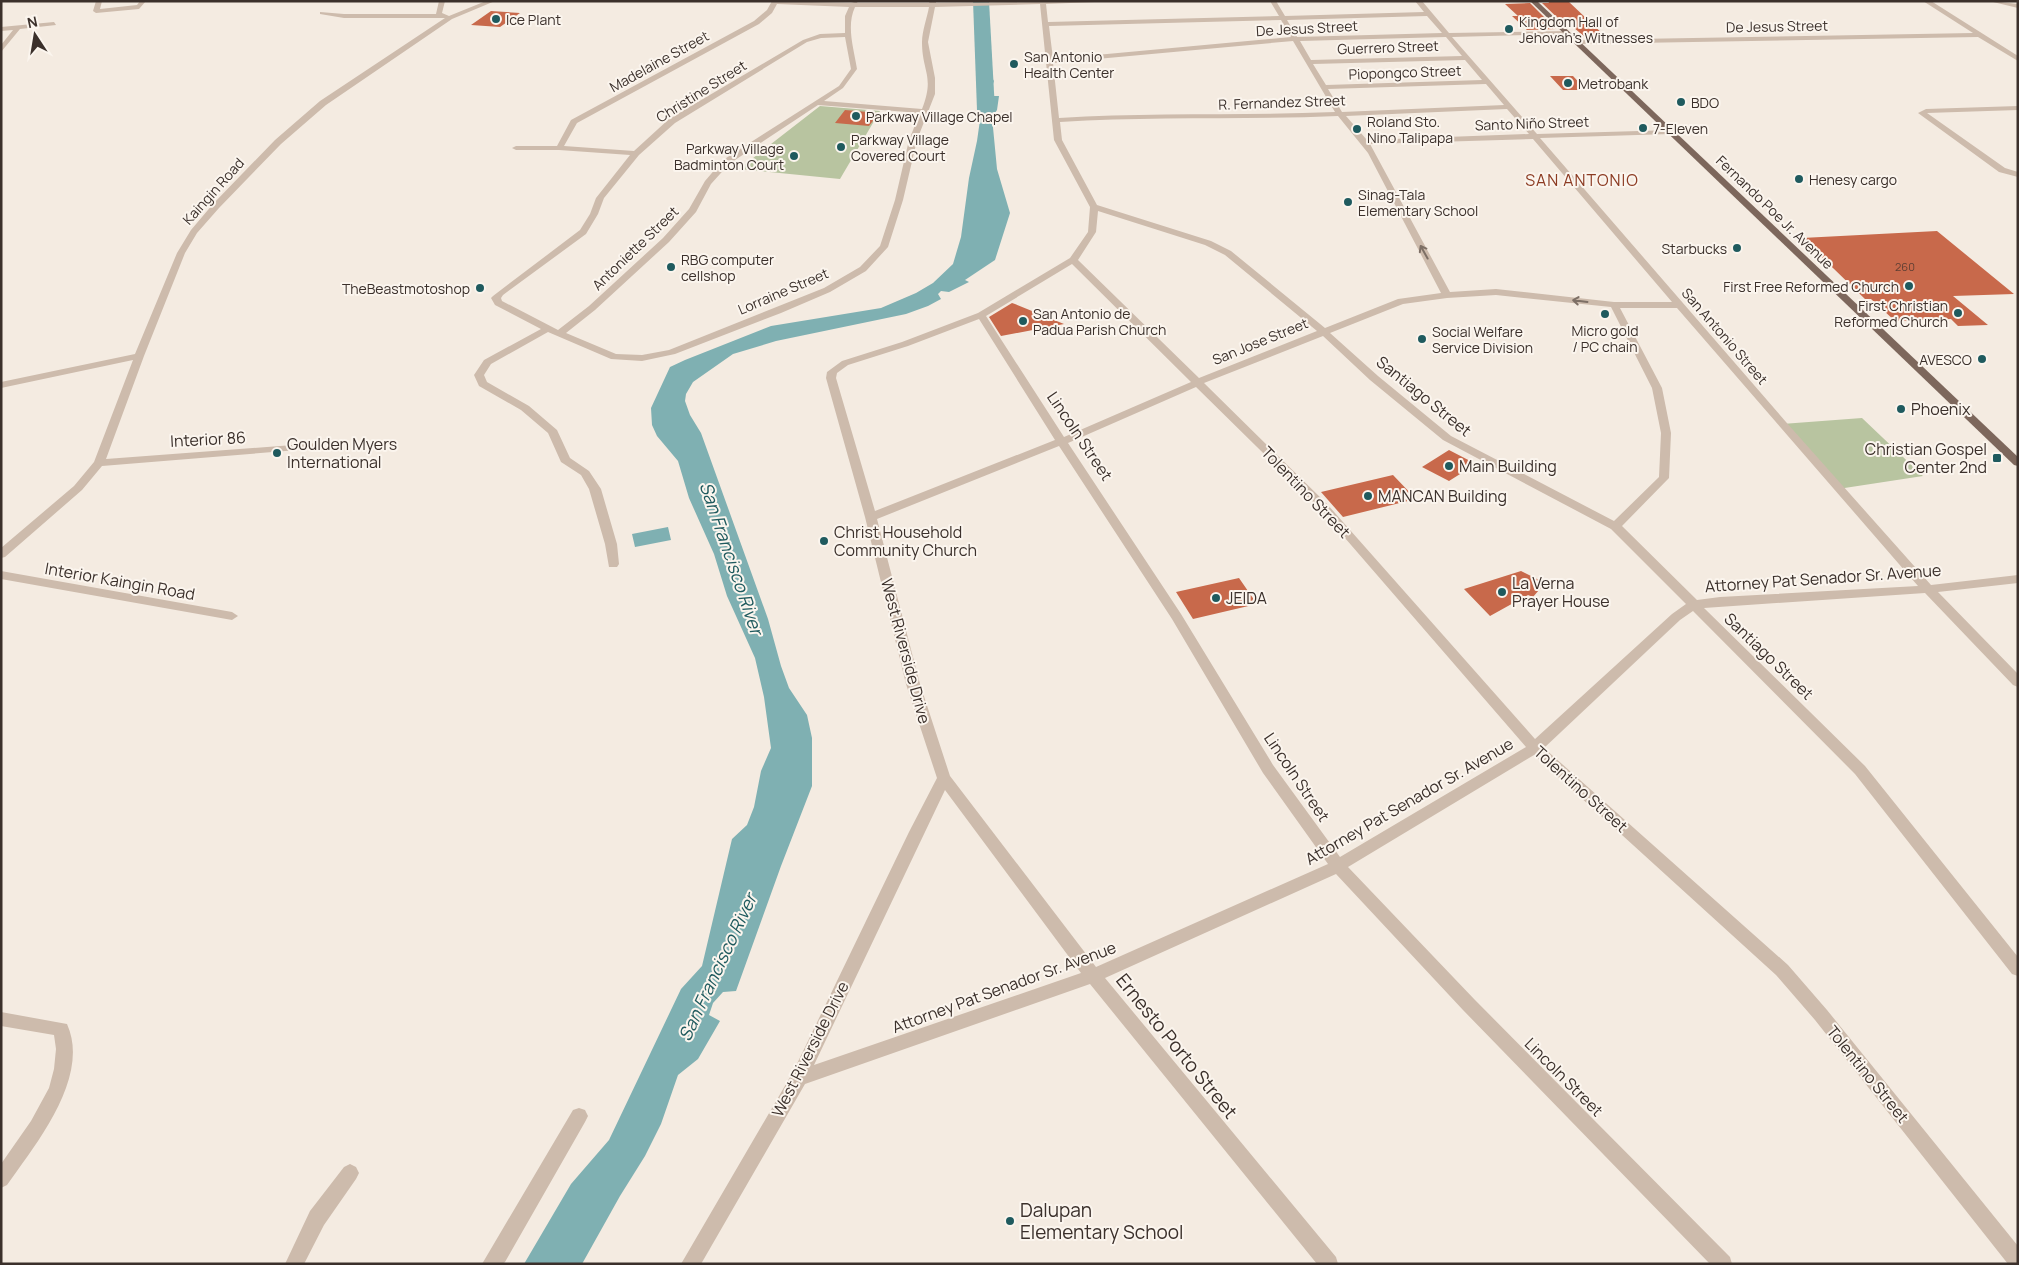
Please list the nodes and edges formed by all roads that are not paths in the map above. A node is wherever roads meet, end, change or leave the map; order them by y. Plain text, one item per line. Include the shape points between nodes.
1 (99, 1) edge
2 (442, 1) edge
3 (492, 1) edge
4 (1106, 1) edge
5 (1116, 1) edge
6 (1273, 1) edge
7 (1418, 1) edge
8 (1534, 1) edge
9 (1926, 1) edge
10 (1995, 1) edge
11 (775, 2) edge
12 (1043, 2) edge
13 (854, 3) edge
14 (932, 3) edge
15 (141, 4) edge
16 (2018, 6) edge
17 (322, 13) dead end
18 (1430, 14) junction
19 (445, 17) junction
20 (1282, 18) junction
21 (54, 24) dead end
22 (1045, 24) junction
23 (18, 28) junction
24 (1, 29) edge
25 (1566, 32) junction
26 (848, 34) junction
27 (1449, 35) junction
28 (1978, 35) junction
29 (1295, 39) junction
30 (1577, 42) junction
31 (2, 49) edge
32 (1468, 58) junction
33 (2018, 59) edge
34 (1049, 61) junction
35 (1309, 62) junction
36 (1488, 82) junction
37 (1323, 86) junction
38 (816, 102) junction
39 (1510, 108) junction
40 (2018, 108) edge
41 (923, 111) junction
42 (1339, 113) junction
43 (1055, 120) junction
44 (1670, 132) junction
45 (1534, 136) junction
46 (1365, 142) junction
47 (516, 148) dead end
48 (559, 148) junction
49 (636, 153) junction
50 (2018, 175) edge
51 (1094, 207) junction
52 (1073, 260) junction
53 (1447, 295) junction
54 (1614, 305) junction
55 (1680, 305) junction
56 (507, 306) joint
57 (982, 315) junction
58 (549, 328) junction
59 (1324, 332) junction
60 (559, 334) junction
61 (139, 356) junction
62 (1196, 383) junction
63 (1, 385) edge
64 (1063, 441) junction
65 (319, 446) dead end
66 (99, 463) junction
67 (2018, 463) edge
68 (871, 517) junction
69 (1615, 526) junction
70 (1, 554) edge
71 (612, 564) dead end
72 (1, 575) edge
73 (2018, 579) edge
74 (1928, 589) junction
75 (1694, 605) junction
76 (232, 616) dead end
77 (2018, 682) edge
78 (1535, 748) junction
79 (944, 778) junction
80 (1338, 866) junction
81 (2018, 969) edge
82 (1093, 976) junction
83 (1, 1019) edge
84 (798, 1078) junction
85 (579, 1116) dead end
86 (350, 1173) dead end
87 (1, 1179) edge
88 (2018, 1260) edge
89 (294, 1264) edge
90 (491, 1264) edge
91 (690, 1264) edge
92 (1329, 1264) edge
93 (1723, 1264) edge

1 - 15 street via 96,11
2 - 19 street via 439,11
3 - 19 street, Kaingin Road
4 - 5 street
4 - 12 street
6 - 20 street
7 - 18 street, San Antonio Street
8 - 25 main road, Fernando Poe Jr. Avenue
9 - 28 street
10 - 16 street
11 - 13 street
11 - 48 street, Madelaine Street via 765,17 574,122
12 - 14 street
12 - 22 street
13 - 14 street
13 - 26 street, Antoniette Street via 848,16
14 - 41 street, Lorraine Street via 925,42 932,78 931,94
17 - 19 street
18 - 20 street
18 - 27 street, San Antonio Street
19 - 61 street, Kaingin Road via 387,62 323,103 278,142 216,206 181,253
20 - 22 street
20 - 29 street
21 - 23 street
22 - 34 street
23 - 24 street
23 - 31 street
25 - 27 street, De Jesus Street
25 - 30 main road, Fernando Poe Jr. Avenue
26 - 38 street, Antoniette Street via 854,69 841,87
26 - 49 street, Christine Street via 820,36 805,41 672,122
27 - 29 street, De Jesus Street
27 - 32 street, San Antonio Street
28 - 30 street, De Jesus Street
28 - 33 street
29 - 34 street, De Jesus Street
29 - 35 street
30 - 44 main road, Fernando Poe Jr. Avenue
32 - 35 street, Guerrero Street
32 - 36 street, San Antonio Street
34 - 43 street
35 - 37 street
36 - 37 street, Piopongco Street
36 - 39 street, San Antonio Street
37 - 42 street
38 - 41 street
38 - 60 street, Antoniette Street via 726,162 708,182 693,210 666,240
39 - 42 street, R. Fernandez Street
39 - 45 street, San Antonio Street
40 - 50 street via 1926,111 1922,114 2002,170
41 - 60 street, Lorraine Street via 884,247 863,269 827,290 672,352 642,358 614,357
42 - 43 street, R. Fernandez Street
42 - 46 street
43 - 51 street via 1058,140
44 - 45 street, Santo Niño Street
44 - 67 main road, Fernando Poe Jr. Avenue
45 - 46 street, Santo Niño Street
45 - 55 street, San Antonio Street
53 -> 46 street
47 - 48 street
48 - 49 street
49 - 56 street, Christine Street via 600,198 583,232 500,292 496,298 498,302
51 - 52 street, West Riverside Drive via 1092,232
51 - 59 street, Santiago Street via 1208,243 1228,253
52 - 57 street, West Riverside Drive
52 - 62 street, Tolentino Street
54 -> 53 street, San Jose Street via 1496,292
53 - 59 street, San Jose Street via 1402,302
54 - 55 street, San Jose Street
54 - 69 street via 1657,388 1666,433 1664,478
55 - 74 street, San Antonio Street
56 - 58 street, Lorraine Street
57 - 64 street, Lincoln Street
57 - 68 street, West Riverside Drive via 845,364 832,372 831,385
58 - 60 street, Lorraine Street
58 - 71 street via 486,362 480,375 483,384 525,408 553,432 565,460 585,473 595,489 611,544
59 - 62 street, San Jose Street
59 - 69 street, Santiago Street via 1447,438
61 - 63 street
61 - 66 street, Kaingin Road
62 - 64 street, San Jose Street
62 - 78 street, Tolentino Street via 1323,506
64 - 68 street, San Jose Street
64 - 80 street, Lincoln Street via 1177,617 1268,769
65 - 66 street, Interior 86
66 - 70 street, Kaingin Road via 78,488
68 - 79 street, West Riverside Drive via 913,684
69 - 75 street, Santiago Street
72 - 76 street, Interior Kaingin Road
73 - 74 street, Attorney Pat Senador Sr. Avenue
74 - 75 street, Attorney Pat Senador Sr. Avenue
74 - 77 street, San Antonio Street
75 - 78 street, Attorney Pat Senador Sr. Avenue via 1676,617
75 - 81 street, Santiago Street via 1860,770
78 - 80 street, Attorney Pat Senador Sr. Avenue
78 - 88 street, Tolentino Street via 1782,970
79 - 82 street, Ernesto Porto Street
79 - 84 street, West Riverside Drive
80 - 82 street, Attorney Pat Senador Sr. Avenue
80 - 93 street, Lincoln Street
82 - 84 street, Attorney Pat Senador Sr. Avenue
82 - 92 street, Ernesto Porto Street
83 - 87 street via 61,1029 65,1041 65,1059 50,1110
84 - 91 street, West Riverside Drive
85 - 90 street
86 - 89 street via 317,1218

